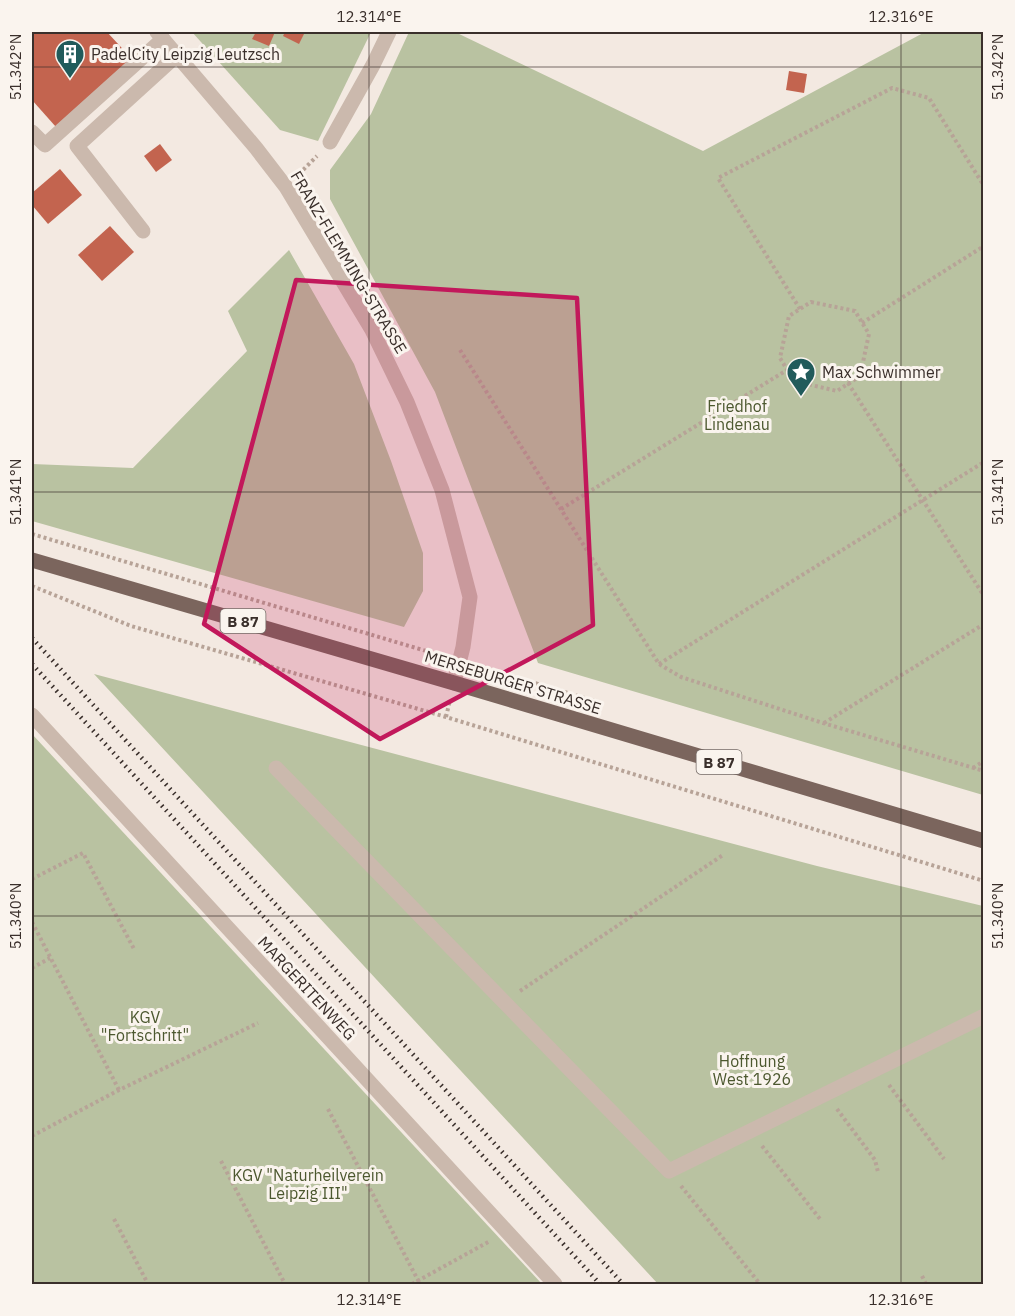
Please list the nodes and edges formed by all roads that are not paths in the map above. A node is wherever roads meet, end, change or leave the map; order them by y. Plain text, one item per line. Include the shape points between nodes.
1 (389, 32) edge
2 (160, 35) edge
3 (177, 55) junction
4 (32, 132) edge
5 (330, 142) road end
6 (143, 231) dead end
7 (32, 560) edge
8 (454, 683) junction
9 (32, 715) edge
10 (276, 768) dead end
11 (984, 841) edge
12 (984, 1016) edge
13 (555, 1284) edge

1 - 5 street
2 - 3 street, FRANZ-FLEMMING-STRASSE
2 - 4 street via 45,145
3 - 6 street via 77,146
3 - 8 street, FRANZ-FLEMMING-STRASSE via 286,187 372,330 406,402 442,489 470,597
7 - 8 main road, MERSEBURGER STRASSE / B 87
8 - 11 main road, MERSEBURGER STRASSE / B 87
9 - 13 street, MARGERITENWEG
10 - 12 street via 669,1171

